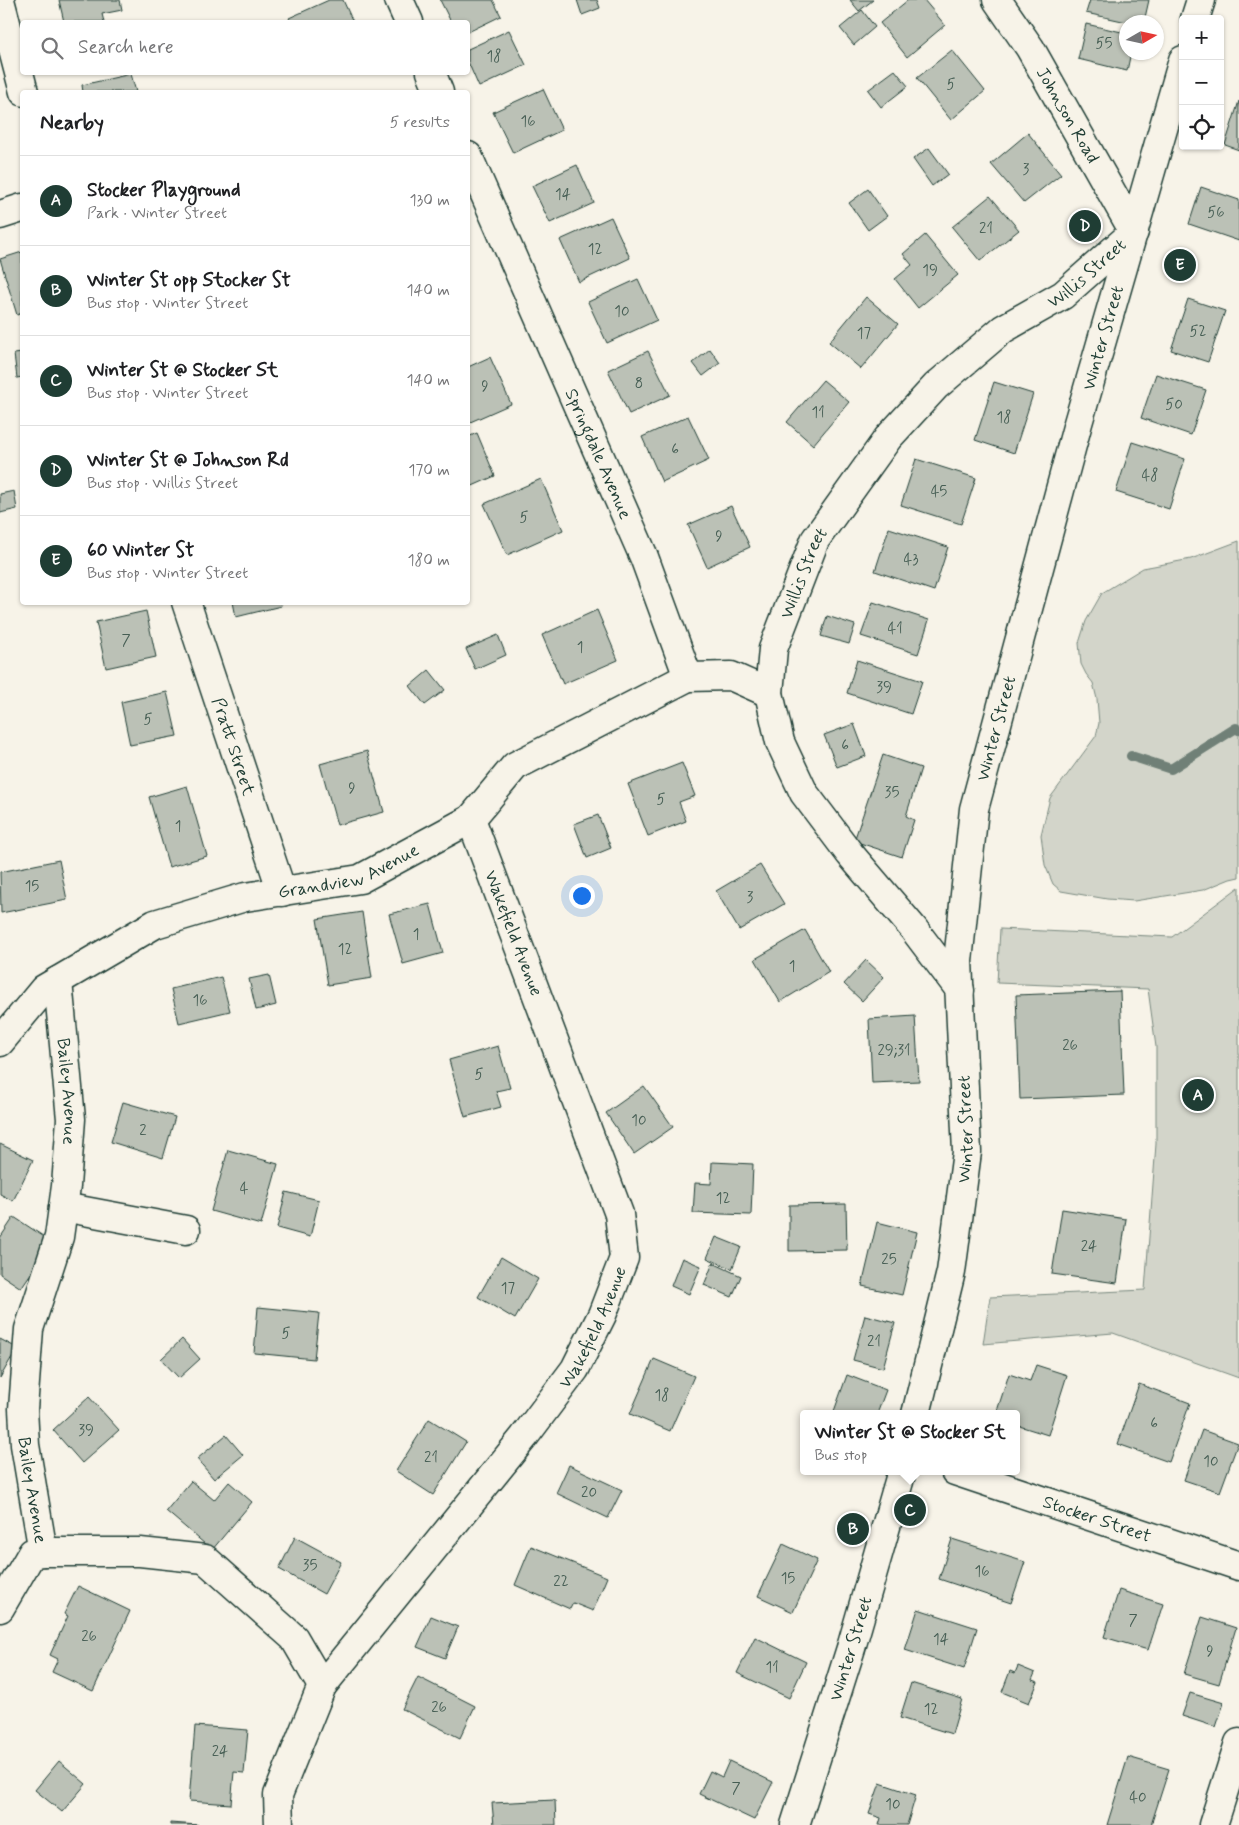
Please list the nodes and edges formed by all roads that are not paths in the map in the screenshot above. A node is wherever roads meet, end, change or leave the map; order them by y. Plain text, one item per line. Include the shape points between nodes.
1 (0, 0) edge
2 (399, 0) edge
3 (997, 0) edge
4 (1201, 0) edge
5 (1196, 15) edge
6 (408, 20) edge
7 (1179, 73) edge
8 (432, 75) edge
9 (23, 90) edge
10 (439, 90) edge
11 (470, 167) edge
12 (477, 205) edge
13 (20, 209) edge
14 (0, 215) edge
15 (1134, 232) junction
16 (187, 605) edge
17 (688, 676) junction
18 (769, 693) junction
19 (471, 819) junction
20 (282, 892) junction
21 (58, 981) junction
22 (960, 990) junction
23 (0, 1042) edge
24 (63, 1207) junction
25 (186, 1230) dead end
26 (917, 1410) edge
27 (901, 1475) edge
28 (967, 1475) edge
29 (42, 1552) junction
30 (1239, 1566) edge
31 (0, 1608) edge
32 (322, 1686) junction
33 (1239, 1743) edge
34 (278, 1825) edge
35 (795, 1825) edge
36 (1213, 1825) edge

1 - 9 street
2 - 6 street
3 - 15 street, Johnson Road via 1030,48
4 - 5 street
7 - 15 street, Winter Street
8 - 10 street
11 - 12 street, Springdale Avenue
12 - 17 street, Springdale Avenue via 644,557
13 - 14 street
15 - 18 street, Willis Street via 1064,295 1003,329 936,386 888,438 815,540 773,649
15 - 22 street, Winter Street via 1080,414 974,808 958,961
16 - 20 street, Pratt Street
17 - 18 street via 731,676
17 - 19 street, Grandview Avenue via 515,766
18 - 22 street, Willis Street via 780,742 804,793
19 - 20 street, Grandview Avenue via 360,879
19 - 32 street, Wakefield Avenue via 620,1214 624,1258 602,1315 575,1369 524,1438
20 - 21 street, Grandview Avenue via 245,897 155,924
21 - 23 street, Grandview Avenue via 44,989
21 - 24 street, Bailey Avenue via 71,1119
22 - 26 street, Winter Street via 967,1152 951,1272
24 - 25 street
24 - 29 street, Bailey Avenue via 59,1237 30,1329 22,1409
27 - 35 street, Winter Street
28 - 30 street, Stocker Street
29 - 31 street via 32,1553
29 - 32 street, Bailey Avenue via 140,1552 205,1559 294,1638
32 - 34 street via 278,1795
33 - 36 street

